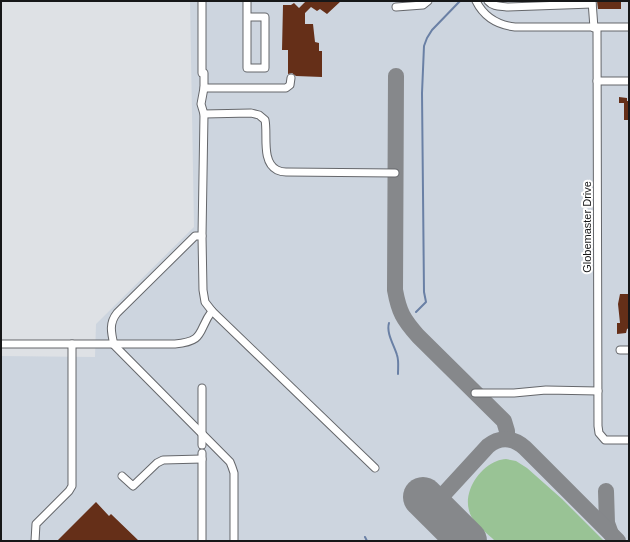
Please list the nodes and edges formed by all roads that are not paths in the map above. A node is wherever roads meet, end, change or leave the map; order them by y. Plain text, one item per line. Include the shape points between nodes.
1 (202, 1) edge
2 (247, 1) edge
3 (428, 1) edge
4 (476, 1) edge
5 (488, 1) edge
6 (592, 3) edge
7 (396, 8) dead end
8 (247, 17) junction
9 (629, 27) edge
10 (596, 28) junction
11 (291, 78) dead end
12 (597, 81) junction
13 (629, 81) edge
14 (204, 88) junction
15 (204, 114) junction
16 (395, 173) dead end
17 (202, 236) junction
18 (212, 311) junction
19 (1, 344) edge
20 (72, 344) junction
21 (114, 344) junction
22 (620, 350) dead end
23 (629, 350) edge
24 (202, 388) dead end
25 (598, 391) junction
26 (475, 393) dead end
27 (202, 434) junction
28 (629, 440) edge
29 (202, 452) junction
30 (375, 468) dead end
31 (122, 476) dead end
32 (35, 541) edge
33 (202, 541) edge
34 (234, 541) edge

1 - 14 street
2 - 8 street
3 - 7 street via 423,5
4 - 10 street via 484,14 503,26
5 - 6 street via 496,6
6 - 10 street, Globemaster Drive
8 - 8 street via 247,68 265,68 265,17
9 - 10 street
10 - 12 street, Globemaster Drive
11 - 14 street via 290,85 286,88
12 - 13 street
12 - 25 street, Globemaster Drive
14 - 15 street via 201,104
15 - 16 street via 251,113 266,120 269,162 276,170
15 - 17 street
17 - 18 street via 203,290 205,302
17 - 21 street via 195,236 112,319
18 - 21 street via 196,339 187,343
18 - 30 street
19 - 20 street
20 - 21 street
20 - 32 street via 72,486 36,524
21 - 27 street
22 - 23 street
24 - 27 street
25 - 26 street
25 - 28 street, Globemaster Drive via 599,433 605,440
27 - 29 street
27 - 34 street via 232,466
29 - 31 street via 157,462 133,486
29 - 33 street

